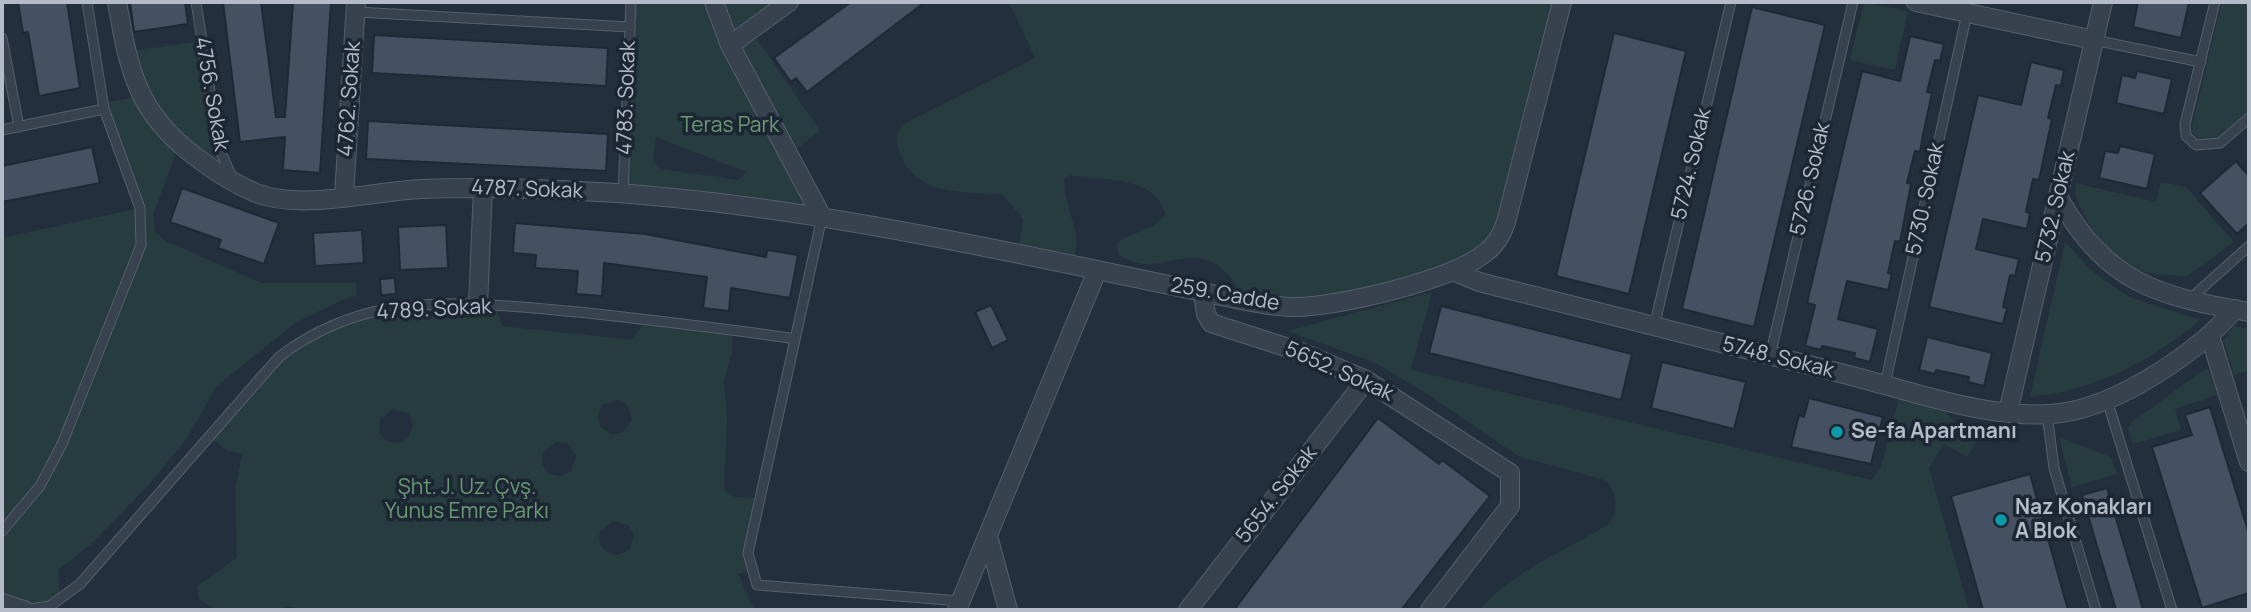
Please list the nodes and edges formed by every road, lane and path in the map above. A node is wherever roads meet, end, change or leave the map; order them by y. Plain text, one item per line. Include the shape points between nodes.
1 (87, 2) edge
2 (117, 2) edge
3 (196, 2) edge
4 (631, 2) edge
5 (714, 2) edge
6 (789, 2) edge
7 (1562, 2) edge
8 (1731, 2) edge
9 (1853, 2) edge
10 (1916, 2) edge
11 (2103, 2) edge
12 (2215, 2) edge
13 (1937, 4) edge
14 (356, 7) edge
15 (1966, 13) junction
16 (630, 27) junction
17 (2, 38) edge
18 (2094, 40) junction
19 (730, 45) junction
20 (2201, 62) junction
21 (104, 109) junction
22 (2249, 118) edge
23 (19, 127) junction
24 (2, 130) edge
25 (235, 183) junction
26 (483, 188) junction
27 (623, 194) junction
28 (344, 196) junction
29 (2058, 197) junction
30 (822, 217) junction
31 (2249, 246) edge
32 (1097, 271) junction
33 (1453, 271) junction
34 (1203, 293) junction
35 (2189, 300) junction
36 (478, 305) junction
37 (2242, 311) edge
38 (1654, 327) junction
39 (2210, 336) junction
40 (795, 339) junction
41 (1770, 356) junction
42 (1366, 380) junction
43 (1885, 384) junction
44 (2107, 400) junction
45 (2008, 412) junction
46 (2046, 414) junction
47 (2249, 462) edge
48 (2, 531) edge
49 (988, 536) junction
50 (2, 603) edge
51 (959, 606) edge
52 (24, 610) edge
53 (1008, 610) edge
54 (1188, 610) edge
55 (1430, 610) edge
56 (2096, 610) edge
57 (2172, 610) edge

1 - 21 lane
2 - 25 street, 4787. Sokak via 129,65 148,110 186,149
3 - 25 lane, 4756. Sokak via 219,148
4 - 16 lane, 4783. Sokak
5 - 19 street
6 - 19 street
7 - 33 street, 259. Cadde via 1502,233 1488,252
8 - 38 lane, 5724. Sokak
9 - 41 lane, 5726. Sokak
10 - 13 street
11 - 18 street, 5732. Sokak
12 - 20 lane
13 - 15 street
14 - 16 lane
14 - 28 street, 4762. Sokak
15 - 18 street
15 - 43 lane, 5730. Sokak
16 - 27 lane, 4783. Sokak
17 - 23 lane
18 - 20 lane
18 - 29 street, 5732. Sokak
19 - 30 street
20 - 22 lane via 2185,124 2190,142 2203,146 2220,143
21 - 23 lane
21 - 48 lane via 141,208 141,245 62,444 40,486
23 - 24 lane
25 - 28 street, 4787. Sokak via 280,199
26 - 27 street, 4787. Sokak
26 - 28 street, 4787. Sokak
26 - 36 street
27 - 30 street, 4787. Sokak
29 - 35 street via 2103,259 2142,285
29 - 45 street, 5732. Sokak
30 - 32 street, 259. Cadde
30 - 40 lane
31 - 35 lane
32 - 34 street, 259. Cadde
32 - 49 street
33 - 34 street, 259. Cadde via 1380,292 1296,307
33 - 38 street, 5748. Sokak via 1479,282
34 - 42 street, 5652. Sokak via 1211,323 1301,352
35 - 37 street
36 - 40 lane, 4789. Sokak via 702,324
36 - 52 lane, 4789. Sokak via 367,313 298,343 279,357 92,572 50,606
37 - 39 street, 5748. Sokak
38 - 41 street, 5748. Sokak
39 - 44 street, 5748. Sokak
39 - 47 street
40 - 51 lane via 748,553 757,585
41 - 43 street, 5748. Sokak
42 - 54 street, 5654. Sokak
42 - 55 street, 5652. Sokak via 1512,476 1510,506
43 - 45 street, 5748. Sokak
44 - 46 street, 5748. Sokak
44 - 57 lane
45 - 46 street, 5748. Sokak
46 - 56 lane via 2054,468
49 - 51 street
49 - 53 street
50 - 52 street

